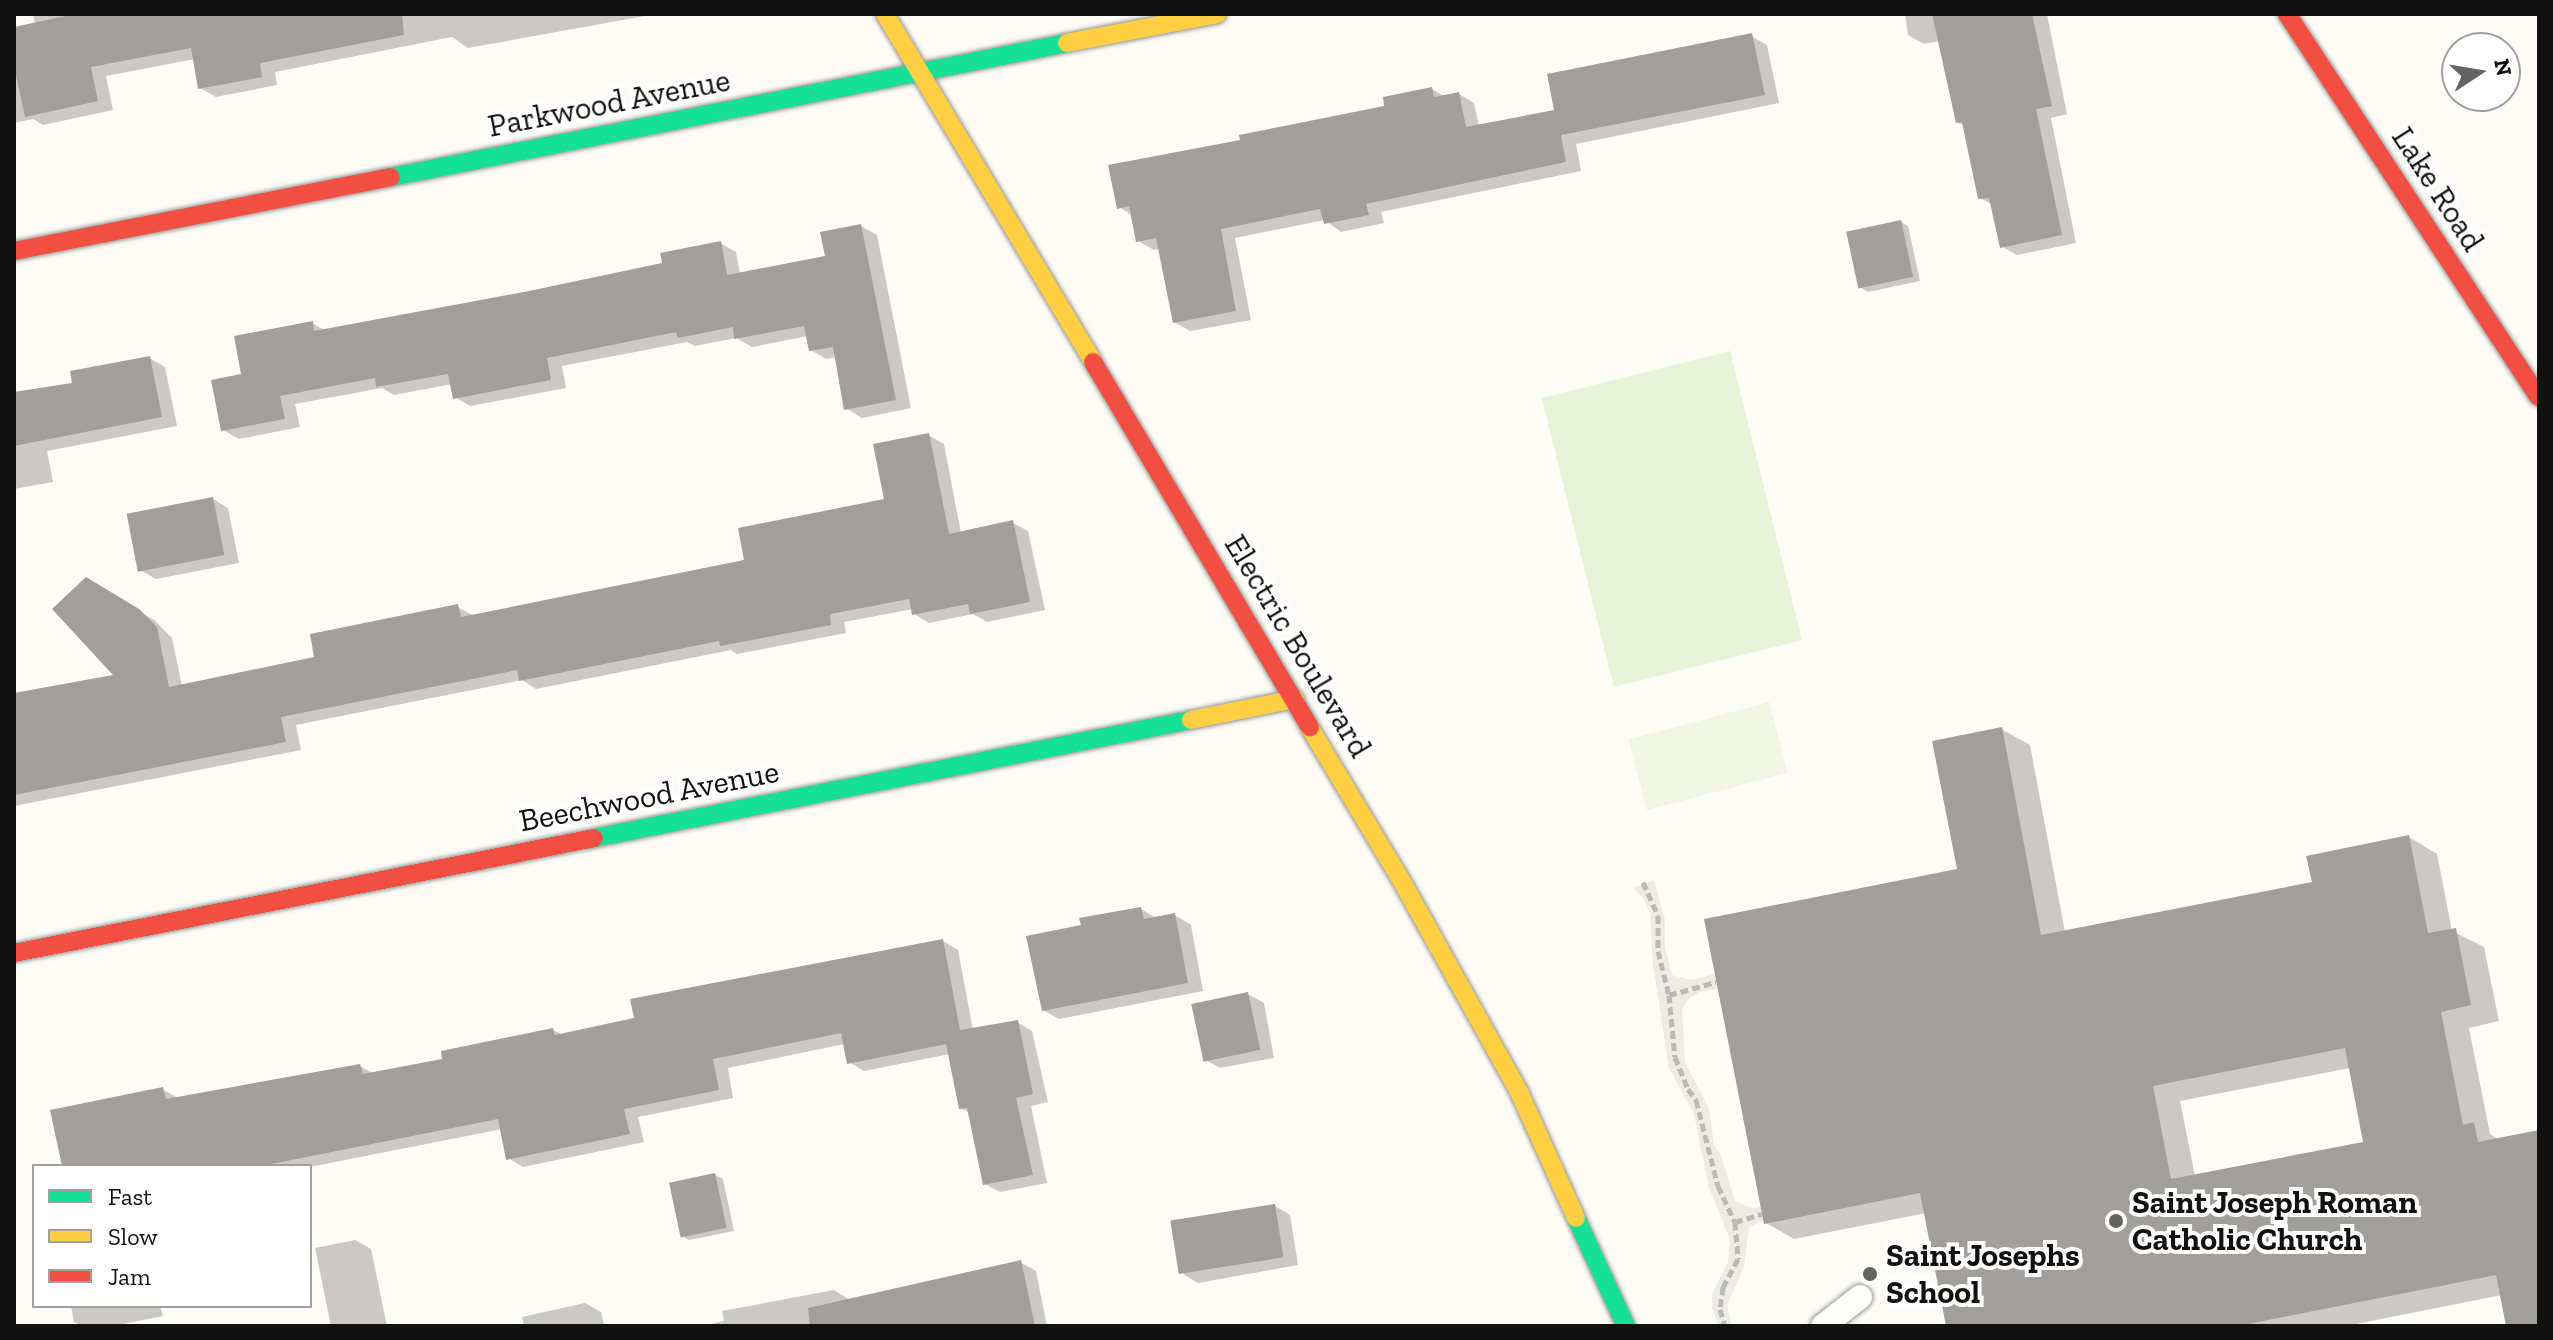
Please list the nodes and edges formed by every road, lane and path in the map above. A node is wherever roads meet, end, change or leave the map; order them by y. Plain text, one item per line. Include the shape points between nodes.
1 (885, 14) edge
2 (1217, 14) edge
3 (2287, 14) edge
4 (920, 73) junction
5 (14, 251) edge
6 (2539, 397) edge
7 (1295, 699) junction
8 (1643, 882) dead end
9 (14, 953) edge
10 (1716, 982) dead end
11 (1669, 995) junction
12 (1762, 1214) dead end
13 (1735, 1222) junction
14 (1860, 1297) dead end
15 (1626, 1326) edge
16 (1725, 1326) edge
17 (1823, 1326) edge

1 - 4 street, Electric Boulevard
2 - 4 street, Parkwood Avenue
3 - 6 street, Lake Road
4 - 5 street, Parkwood Avenue
4 - 7 street, Electric Boulevard
7 - 9 street, Beechwood Avenue
7 - 15 street, Electric Boulevard via 1520,1094
8 - 11 path via 1658,916 1658,951
10 - 11 path
11 - 13 path via 1679,1072 1696,1100 1718,1186
12 - 13 path
13 - 16 path via 1738,1259 1723,1287 1720,1309
14 - 17 lane

